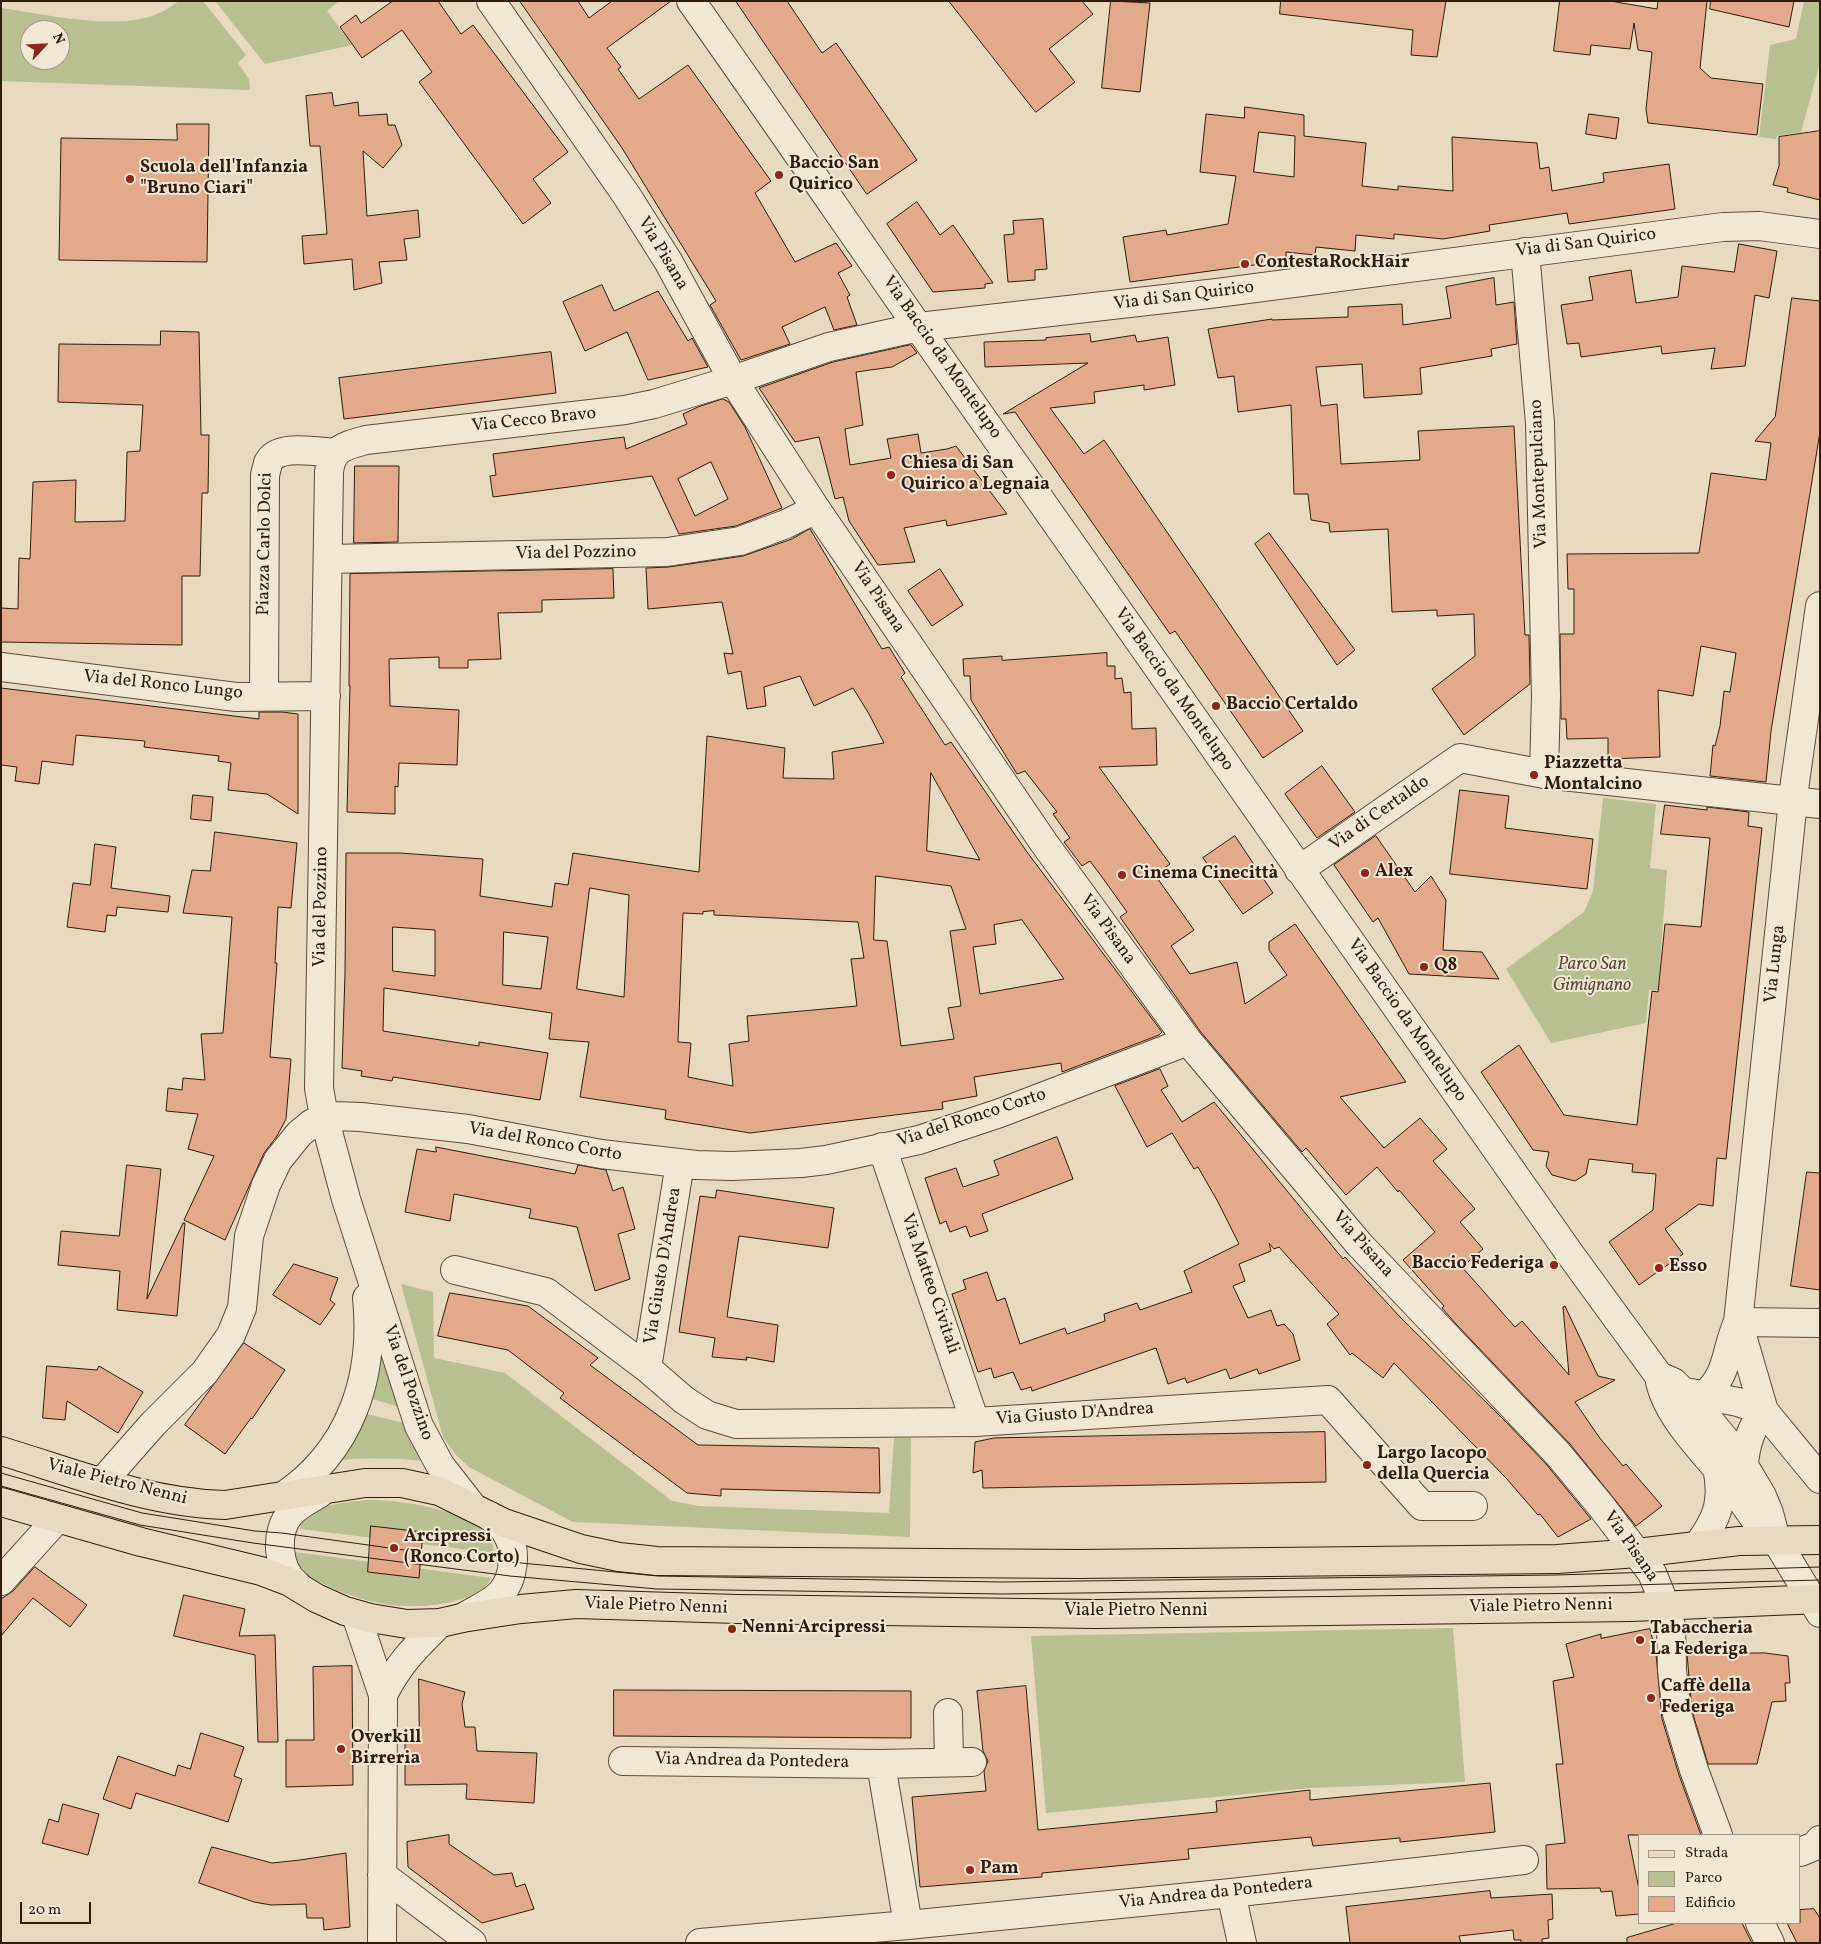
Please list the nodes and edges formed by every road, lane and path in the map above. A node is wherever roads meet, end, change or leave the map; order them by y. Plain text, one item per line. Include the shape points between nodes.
1 (491, 1) edge
2 (691, 1) edge
3 (1820, 234) edge
4 (1525, 252) junction
5 (919, 327) junction
6 (733, 380) junction
7 (335, 453) junction
8 (816, 510) junction
9 (328, 559) junction
10 (1820, 606) edge
11 (1, 667) edge
12 (264, 696) junction
13 (326, 696) junction
14 (1544, 774) junction
15 (1793, 800) junction
16 (1820, 804) edge
17 (1299, 870) junction
18 (1188, 1041) junction
19 (324, 1118) junction
20 (882, 1148) junction
21 (680, 1163) junction
22 (361, 1249) junction
23 (455, 1270) dead end
24 (1738, 1322) junction
25 (1820, 1323) edge
26 (647, 1368) junction
27 (1659, 1376) junction
28 (1693, 1393) junction
29 (1764, 1411) junction
30 (975, 1422) junction
31 (1, 1452) edge
32 (1744, 1465) junction
33 (1717, 1467) junction
34 (1820, 1479) edge
35 (102, 1482) junction
36 (324, 1490) junction
37 (282, 1496) junction
38 (1, 1502) edge
39 (1473, 1506) dead end
40 (480, 1510) junction
41 (57, 1519) junction
42 (1776, 1539) junction
43 (1820, 1540) edge
44 (1698, 1545) junction
45 (1637, 1553) junction
46 (1, 1581) edge
47 (297, 1585) junction
48 (1817, 1604) edge
49 (1665, 1606) junction
50 (356, 1615) junction
51 (451, 1620) junction
52 (383, 1695) junction
53 (948, 1713) dead end
54 (623, 1761) dead end
55 (881, 1764) junction
56 (1718, 1834) edge
57 (1524, 1860) dead end
58 (382, 1875) junction
59 (1231, 1894) junction
60 (1760, 1924) edge
61 (925, 1930) edge
62 (382, 1943) edge
63 (472, 1943) edge
64 (700, 1943) edge
65 (1242, 1943) edge
66 (1770, 1943) edge

1 - 6 street, Via Pisana via 632,204
2 - 5 street, Via Baccio da Montelupo
3 - 4 street, Via di San Quirico via 1742,226
4 - 5 street, Via di San Quirico via 1217,294
4 - 14 street, Via Montepulciano via 1540,422 1546,696
5 - 6 street, Via di San Quirico via 829,347
5 - 17 street, Via Baccio da Montelupo
6 - 7 street, Via Cecco Bravo via 624,410 366,440 345,446
6 - 8 street, Via Pisana
7 - 9 street, Via del Pozzino via 329,472
7 - 12 street, Piazza Carlo Dolci via 285,451 268,462 265,475
8 - 9 street, Via del Pozzino via 740,541 667,552
8 - 18 street, Via Pisana via 1044,843
9 - 13 street, Via del Pozzino
10 - 15 street, Via Lunga
11 - 12 street, Via del Ronco Lungo via 236,697
12 - 13 street, Via del Ronco Lungo
13 - 19 street, Via del Pozzino via 319,1088
14 - 15 street
14 - 17 street, Via di Certaldo via 1460,758
15 - 16 street
15 - 24 street, Via Lunga
17 - 27 street, Via Baccio da Montelupo
18 - 20 street, Via del Ronco Corto via 1000,1113 919,1140
18 - 45 street, Via Pisana via 1359,1244 1558,1454
19 - 21 street, Via del Ronco Corto via 335,1116 468,1129 601,1154
19 - 22 street, Via del Pozzino
19 - 35 street, Via del Ronco Corto via 299,1134 278,1160 266,1185 249,1236 242,1308 231,1335 205,1372
20 - 21 street, Via del Ronco Corto via 801,1163 732,1166
20 - 30 street, Via Matteo Civitali
21 - 26 street, Via Giusto D'Andrea
22 - 37 street, Via del Pozzino via 369,1338 368,1360 354,1409 338,1440 318,1466
22 - 40 street, Via del Pozzino via 421,1430 440,1465
23 - 26 street, Via Giusto D'Andrea via 546,1292
24 - 25 street
24 - 28 street, Via Lunga via 1723,1372 1715,1385
24 - 29 street, Via Lunga
26 - 30 street, Via Giusto D'Andrea via 707,1415 736,1424
27 - 28 street, Via Baccio da Montelupo
27 - 33 street, Via Baccio da Montelupo via 1677,1419
28 - 29 street
28 - 32 street, Via Baccio da Montelupo
29 - 32 street via 1748,1441
29 - 34 street
30 - 39 street, Via Giusto D'Andrea via 1328,1400 1422,1506
31 - 35 main road, Viale Pietro Nenni
32 - 42 street, Via Baccio da Montelupo via 1766,1506
33 - 42 street, Via Baccio da Montelupo via 1758,1524
33 - 44 street via 1719,1505 1713,1523
35 - 37 main road, Viale Pietro Nenni via 166,1498 209,1504 225,1505
36 - 37 main road, Viale Pietro Nenni
36 - 40 main road, Viale Pietro Nenni via 374,1482 402,1483 439,1491
36 - 47 street, Viale Pietro Nenni via 295,1509 284,1524 281,1561 287,1575
38 - 41 main road, Viale Pietro Nenni
40 - 45 main road, Viale Pietro Nenni via 514,1527 581,1549 657,1560 1080,1564 1558,1559
40 - 51 street, Viale Pietro Nenni via 505,1530 510,1541 510,1576 504,1590 495,1598
41 - 46 street
41 - 47 main road, Viale Pietro Nenni via 262,1571
42 - 43 main road, Viale Pietro Nenni
42 - 44 main road, Viale Pietro Nenni
42 - 48 street, Via Baccio da Montelupo
44 - 45 main road, Viale Pietro Nenni
45 - 49 street, Via Pisana via 1652,1573
47 - 50 main road, Viale Pietro Nenni via 324,1602
48 - 49 main road, Viale Pietro Nenni
49 - 51 main road, Viale Pietro Nenni via 1096,1614 576,1604
49 - 56 street, Via Pisana via 1671,1626 1677,1714
50 - 51 main road, Viale Pietro Nenni via 407,1624
50 - 52 street
51 - 52 street via 400,1664
52 - 58 street
53 - 55 street, Via Andrea da Pontedera via 960,1762
54 - 55 street, Via Andrea da Pontedera
55 - 61 street
57 - 59 street, Via Andrea da Pontedera
58 - 62 street
58 - 63 street
59 - 61 street, Via Andrea da Pontedera
59 - 65 street
60 - 66 street
61 - 64 street, Via Andrea da Pontedera

